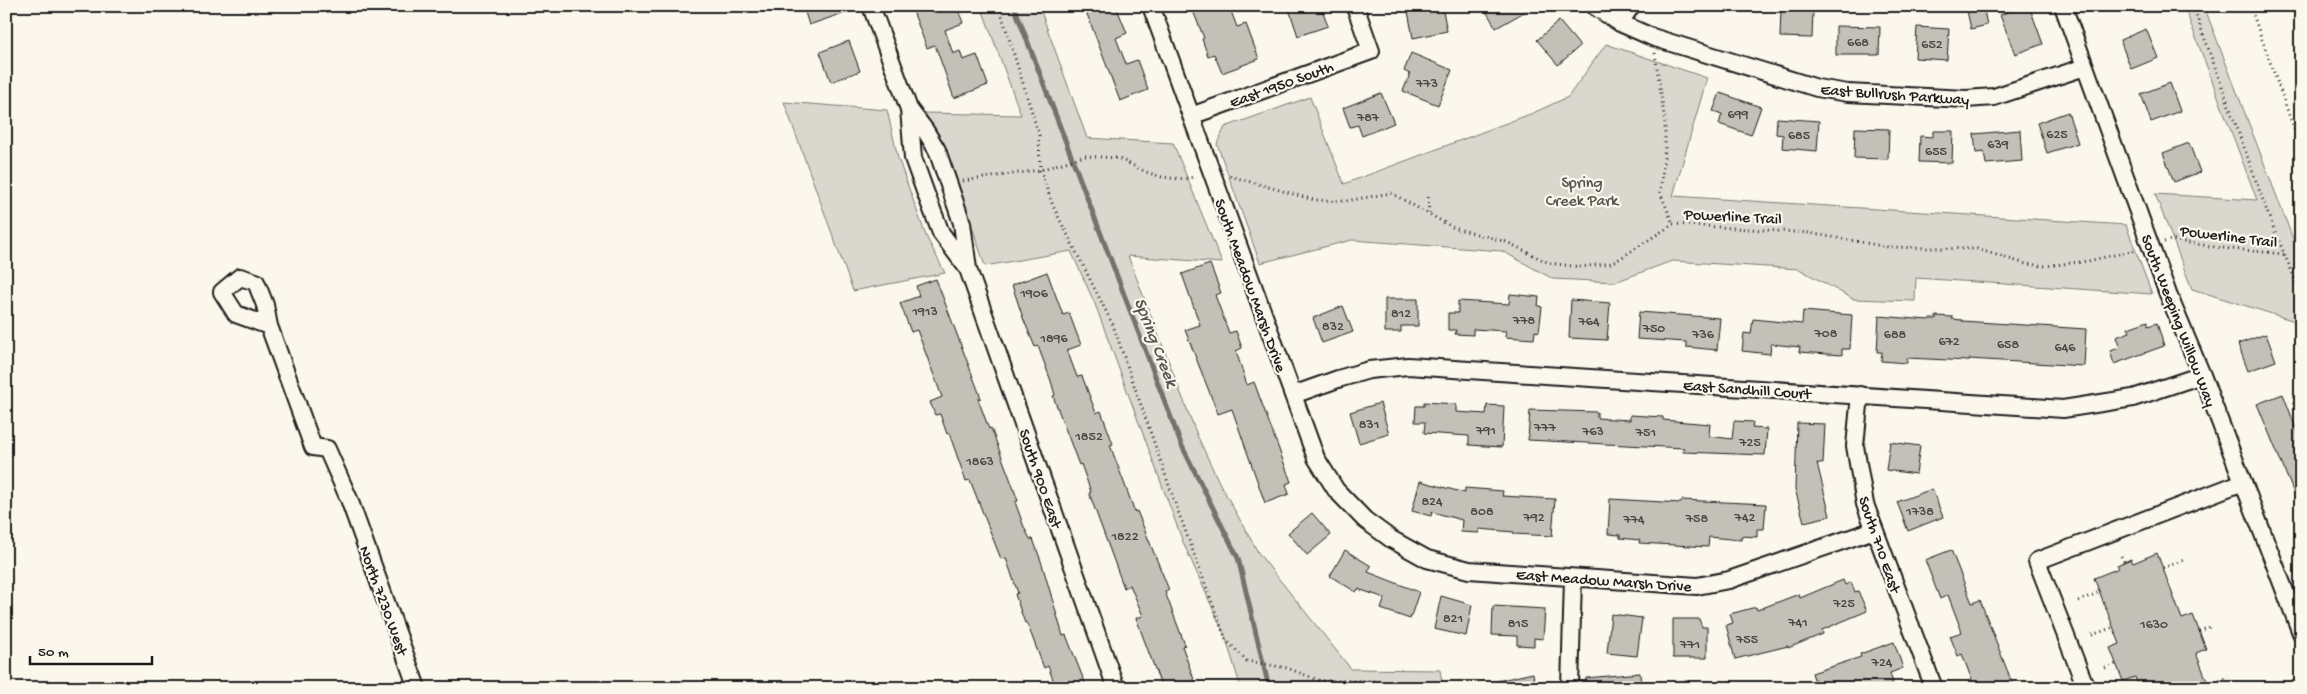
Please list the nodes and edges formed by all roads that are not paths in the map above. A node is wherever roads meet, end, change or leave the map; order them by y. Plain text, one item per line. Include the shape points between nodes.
1 (871, 6) edge
2 (1151, 6) edge
3 (1355, 6) edge
4 (1594, 6) edge
5 (1631, 6) edge
6 (2063, 6) edge
7 (1620, 23) junction
8 (2085, 67) junction
9 (909, 109) junction
10 (1191, 116) junction
11 (968, 269) junction
12 (269, 326) dead end
13 (2202, 375) junction
14 (1860, 395) junction
15 (1293, 396) junction
16 (2243, 482) junction
17 (1874, 530) junction
18 (1391, 539) joint
19 (1574, 578) junction
20 (2301, 633) edge
21 (417, 688) edge
22 (1116, 688) edge
23 (1570, 688) edge
24 (1934, 688) edge
25 (2086, 688) edge

1 - 9 street, South 900 East
2 - 10 street, South Meadow Marsh Drive
3 - 10 street, East 1950 South via 1371,51
4 - 7 street, East Bullrush Parkway
5 - 7 street
6 - 8 street, South Weeping Willow Way
7 - 8 street, East Bullrush Parkway via 1652,37 1808,85 1848,92 1966,99 1994,97
8 - 13 street, South Weeping Willow Way via 2168,294
9 - 11 street, South 900 East via 937,150 962,222
9 - 11 street, South 900 East via 913,158 926,194 941,233
10 - 15 street, South Meadow Marsh Drive
11 - 22 street, South 900 East
12 - 21 street, North 7230 West via 313,447 327,449 353,512
13 - 14 street, East Sandhill Court via 2133,398 2063,409
13 - 16 street, South Weeping Willow Way
14 - 15 street, East Sandhill Court via 1408,366 1370,370
14 - 17 street, South 710 East via 1855,446 1865,504
15 - 18 street, South Meadow Marsh Drive via 1316,458 1336,490 1365,520
16 - 20 street, South Weeping Willow Way
16 - 25 street via 2038,561
17 - 19 street, East Meadow Marsh Drive via 1730,580 1674,586
17 - 24 street, South 710 East
18 - 19 street, East Meadow Marsh Drive via 1427,559 1469,570
19 - 23 street

